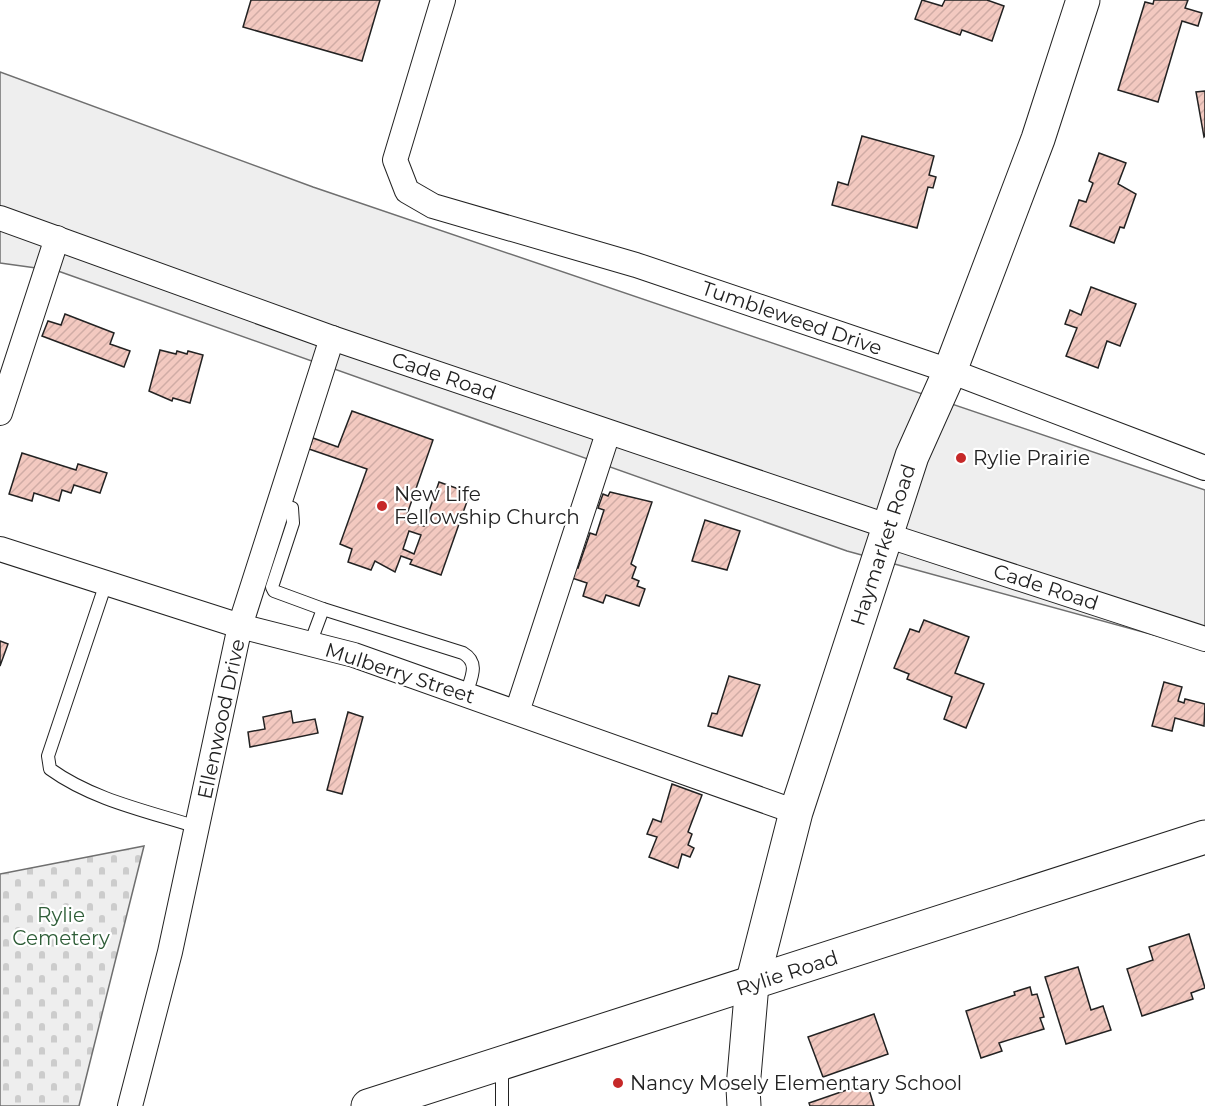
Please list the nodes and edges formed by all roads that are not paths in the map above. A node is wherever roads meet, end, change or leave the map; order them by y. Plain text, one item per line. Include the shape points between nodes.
1 (443, 0) edge
2 (1083, 0) edge
3 (0, 218) edge
4 (57, 238) junction
5 (332, 338) junction
6 (950, 371) junction
7 (0, 413) edge
8 (608, 433) junction
9 (1205, 468) edge
10 (279, 504) junction
11 (888, 531) junction
12 (0, 549) edge
13 (106, 583) junction
14 (323, 609) junction
15 (240, 626) junction
16 (1205, 639) edge
17 (310, 644) junction
18 (466, 694) junction
19 (517, 712) junction
20 (796, 812) junction
21 (197, 827) junction
22 (1205, 837) edge
23 (752, 984) junction
24 (502, 1063) junction
25 (130, 1106) edge
26 (368, 1106) edge
27 (502, 1106) edge
28 (744, 1106) edge

1 - 6 street, Tumbleweed Drive via 395,160 407,191 434,206 636,265
2 - 6 street, Haymarket Road via 1038,139
3 - 4 street, Cade Road
4 - 5 street, Cade Road
4 - 7 street
5 - 8 street, Cade Road
5 - 10 street, Ellenwood Drive
6 - 9 street, Tumbleweed Drive
6 - 11 street, Haymarket Road via 912,456
8 - 11 street, Cade Road
8 - 19 street
10 - 14 lane via 292,508 293,523 272,587 278,594
10 - 15 street, Ellenwood Drive
11 - 16 street, Cade Road
11 - 20 street, Haymarket Road
12 - 13 street, Mulberry Street
13 - 15 street, Mulberry Street
13 - 21 lane via 48,756 50,769 72,785 108,800
14 - 17 lane
14 - 18 lane via 472,658
15 - 17 street, Mulberry Street
15 - 21 street, Ellenwood Drive
17 - 18 street, Mulberry Street
18 - 19 street, Mulberry Street
19 - 20 street, Mulberry Street
20 - 23 street, Haymarket Road
21 - 25 street, Ellenwood Drive
22 - 23 street, Rylie Road
23 - 24 street, Rylie Road
23 - 28 street, Haymarket Road
24 - 26 street, Rylie Road
24 - 27 lane

